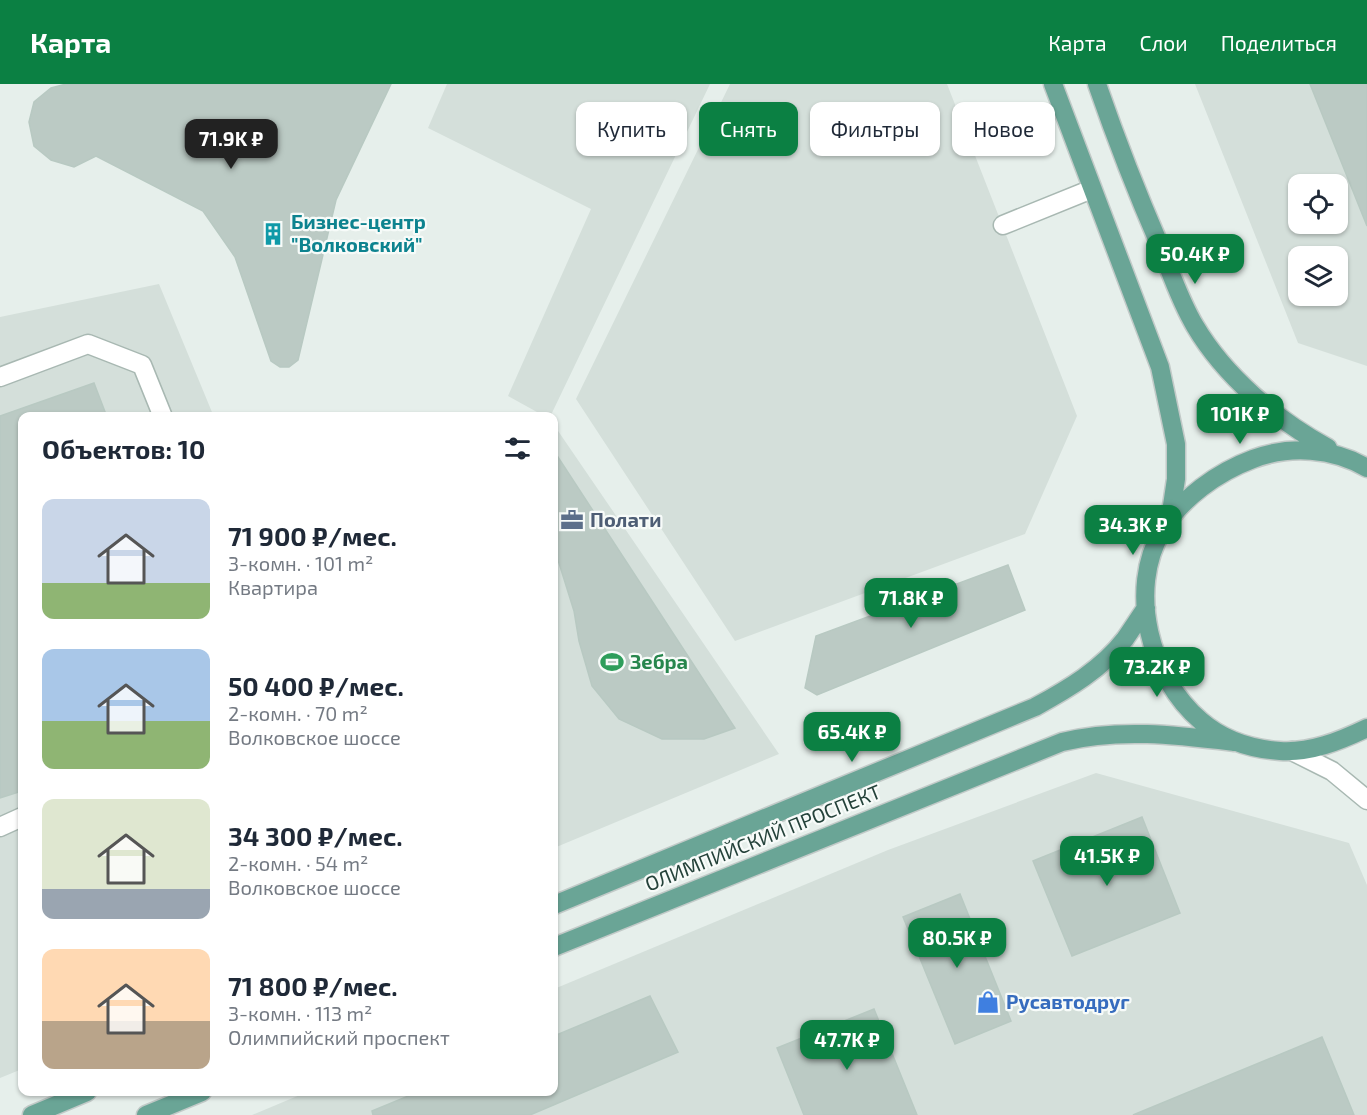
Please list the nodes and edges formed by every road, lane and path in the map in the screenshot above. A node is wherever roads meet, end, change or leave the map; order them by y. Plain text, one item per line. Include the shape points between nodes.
1 (1053, 84) edge
2 (1098, 85) edge
3 (1092, 189) junction
4 (1003, 225) dead end
5 (0, 377) edge
6 (161, 412) edge
7 (1340, 455) junction
8 (1367, 468) edge
9 (1170, 519) junction
10 (1146, 608) junction
11 (1367, 728) edge
12 (1234, 742) junction
13 (1292, 751) junction
14 (1367, 800) edge
15 (18, 819) edge
16 (0, 827) edge
17 (558, 903) edge
18 (558, 945) edge
19 (77, 1096) edge
20 (192, 1096) edge
21 (32, 1115) edge
22 (146, 1115) edge

1 - 3 main road
2 - 7 main road via 1149,220 1195,326 1213,353 1270,411
3 - 4 street
3 - 9 main road via 1160,367 1176,444
5 - 6 street via 88,344 142,365
7 - 8 main road
7 - 9 main road via 1309,450 1260,456 1216,477
9 - 10 main road via 1151,556
10 - 12 main road via 1159,660 1171,686 1186,707
10 - 17 main road, ОЛИМПИЙСКИЙ ПРОСПЕКТ via 1105,660 1035,707
11 - 13 main road via 1323,746
12 - 13 main road via 1258,749
12 - 18 main road, ОЛИМПИЙСКИЙ ПРОСПЕКТ via 1114,733 1062,742
13 - 14 street via 1332,771
15 - 16 street
19 - 21 main road
20 - 22 main road

